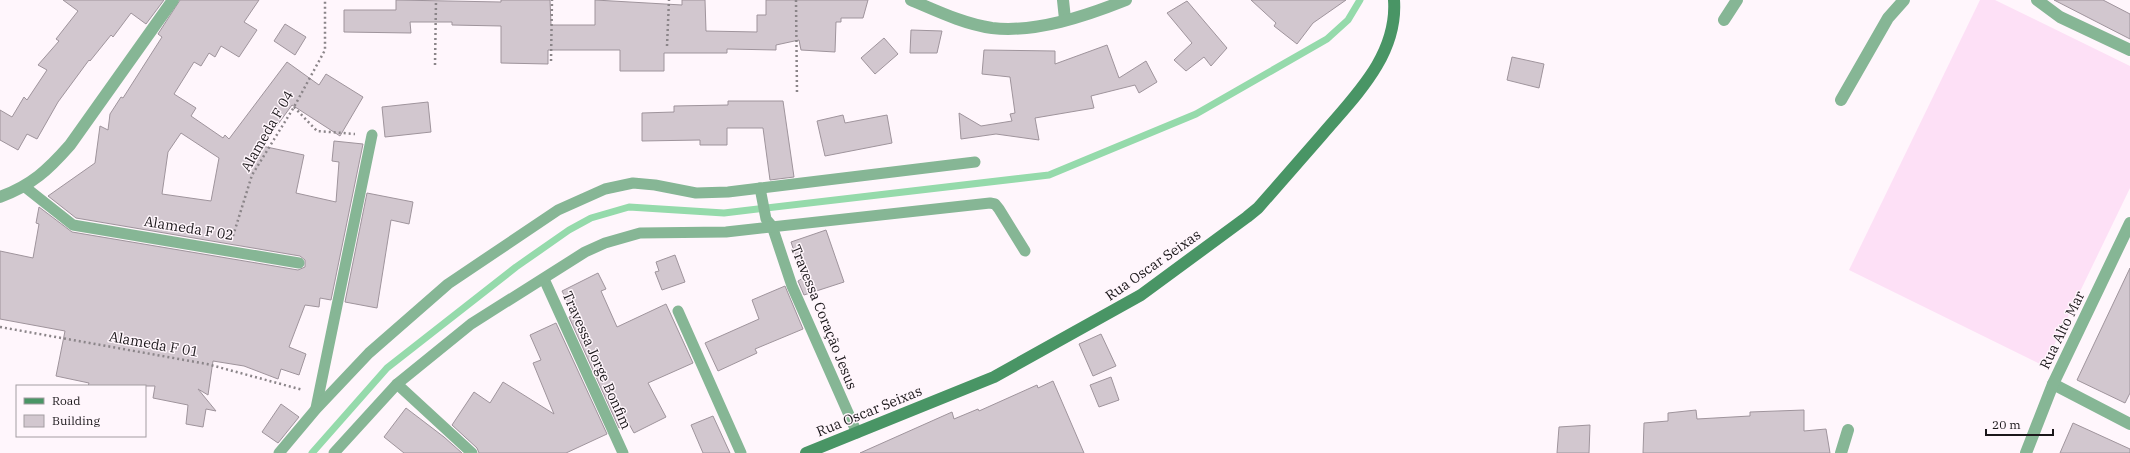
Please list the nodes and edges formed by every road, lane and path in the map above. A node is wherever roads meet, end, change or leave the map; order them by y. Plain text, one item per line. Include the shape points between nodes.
1 (173, 0) edge
2 (325, 0) edge
3 (436, 0) edge
4 (552, 0) edge
5 (669, 0) edge
6 (796, 0) edge
7 (911, 0) edge
8 (1063, 0) edge
9 (1126, 0) edge
10 (1394, 0) edge
11 (1737, 0) edge
12 (1904, 0) edge
13 (2037, 0) edge
14 (1065, 19) junction
15 (1724, 20) dead end
16 (667, 46) dead end
17 (2130, 50) edge
18 (551, 61) dead end
19 (434, 65) dead end
20 (797, 93) dead end
21 (1841, 100) dead end
22 (294, 107) junction
23 (372, 135) joint
24 (975, 162) dead end
25 (25, 187) junction
26 (761, 193) junction
27 (0, 197) edge
28 (769, 222) junction
29 (2130, 223) edge
30 (230, 250) junction
31 (1024, 251) dead end
32 (299, 263) dead end
33 (544, 279) junction
34 (678, 311) dead end
35 (0, 327) edge
36 (397, 384) junction
37 (2053, 384) junction
38 (302, 390) dead end
39 (316, 408) junction
40 (2130, 424) edge
41 (1848, 430) dead end
42 (857, 433) junction
43 (279, 453) edge
44 (334, 453) edge
45 (472, 453) edge
46 (623, 453) edge
47 (741, 453) edge
48 (806, 453) edge
49 (1841, 453) edge
50 (2026, 453) edge

1 - 25 street via 70,145 44,173
2 - 22 path, Alameda F 04 via 325,50
3 - 19 path
4 - 18 path
5 - 16 path
6 - 20 path
7 - 14 street via 952,17 991,28 1035,26
8 - 14 street
9 - 14 street via 1108,8
10 - 42 main road, Rua Oscar Seixas via 1392,28 1385,50 1374,70 1362,88 1258,208 1141,295 1122,306 994,377
11 - 15 street
12 - 21 street via 1888,18
13 - 17 street via 2060,17
22 - 23 path via 317,131
22 - 30 path, Alameda F 04 via 252,175
23 - 39 lane
24 - 26 lane
25 - 27 street
25 - 30 lane, Alameda F 02 via 73,225
26 - 28 lane, Travessa Coração Jesus
26 - 39 lane via 696,193 633,183 604,189 577,200 533,226 448,284 369,353
28 - 31 lane via 990,203 999,209
28 - 33 lane via 726,232 640,233 628,236 585,252
28 - 42 lane, Travessa Coração Jesus via 792,286
29 - 37 street, Rua Alto Mar
30 - 32 lane, Alameda F 02
33 - 36 lane via 471,324
33 - 46 lane, Travessa Jorge Bonfim
34 - 47 lane
35 - 38 path, Alameda F 01 via 207,364
36 - 44 lane
36 - 45 lane
37 - 40 street
37 - 50 street, Rua Alto Mar
39 - 43 lane
41 - 49 street
42 - 48 main road, Rua Oscar Seixas

